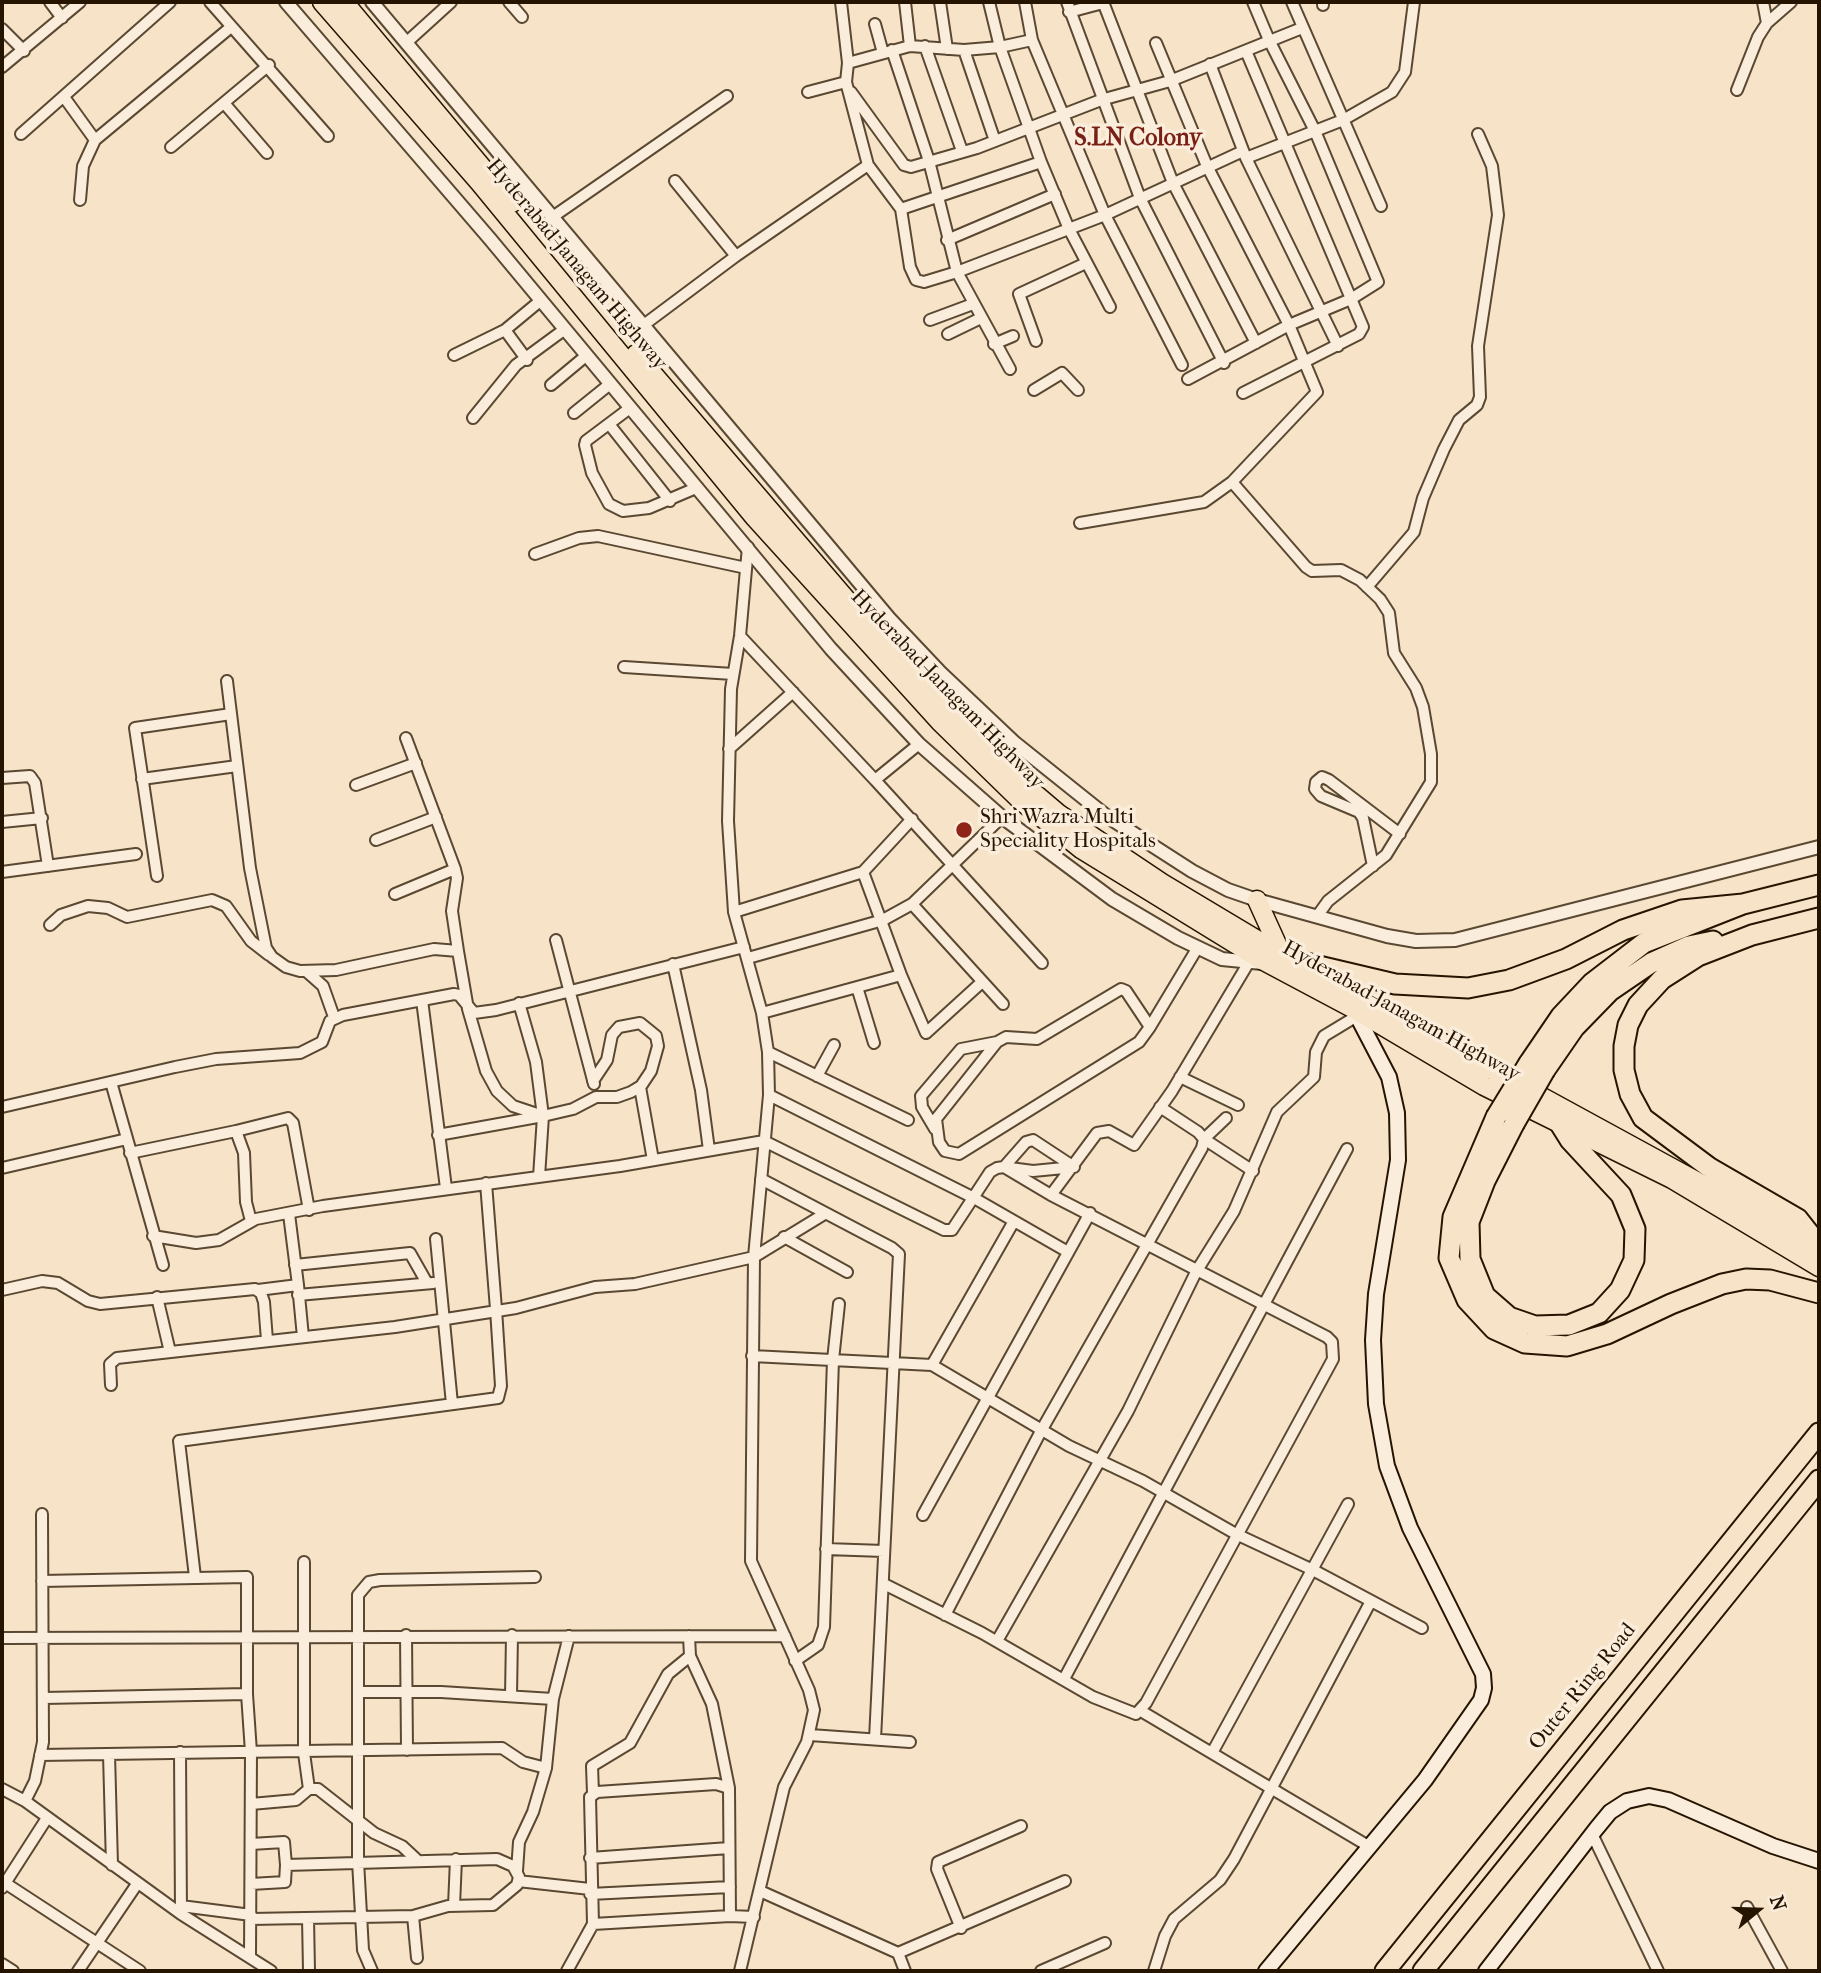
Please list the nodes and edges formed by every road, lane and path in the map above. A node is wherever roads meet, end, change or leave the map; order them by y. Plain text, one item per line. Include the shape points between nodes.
1 (50, 2) edge
2 (80, 2) edge
3 (170, 2) edge
4 (210, 2) edge
5 (286, 2) edge
6 (322, 2) edge
7 (344, 2) edge
8 (372, 2) edge
9 (509, 2) edge
10 (841, 2) edge
11 (905, 2) edge
12 (940, 2) edge
13 (989, 2) edge
14 (1025, 2) edge
15 (1254, 2) edge
16 (1292, 2) edge
17 (1414, 2) edge
18 (1763, 2) edge
19 (1791, 2) edge
20 (446, 3) edge
21 (1103, 3) edge
22 (1068, 7) edge
23 (522, 17) dead end
24 (62, 18) junction
25 (1767, 23) junction
26 (875, 24) dead end
27 (232, 27) junction
28 (1302, 28) junction
29 (2, 29) edge
30 (1032, 40) junction
31 (1269, 40) junction
32 (407, 42) junction
33 (1156, 43) dead end
34 (910, 46) junction
35 (925, 46) junction
36 (1000, 47) junction
37 (947, 49) junction
38 (964, 50) junction
39 (24, 51) junction
40 (1246, 51) junction
41 (888, 52) junction
42 (848, 63) junction
43 (1210, 64) junction
44 (269, 65) junction
45 (2, 67) edge
46 (1170, 81) junction
47 (849, 87) junction
48 (1138, 89) junction
49 (1737, 90) dead end
50 (808, 92) dead end
51 (727, 96) dead end
52 (64, 97) junction
53 (1101, 100) junction
54 (223, 103) junction
55 (1064, 115) junction
56 (1343, 120) junction
57 (1030, 128) junction
58 (1315, 131) junction
59 (21, 134) dead end
60 (1478, 134) dead end
61 (328, 136) dead end
62 (96, 139) junction
63 (995, 141) junction
64 (1284, 144) junction
65 (171, 147) dead end
66 (962, 151) junction
67 (267, 153) dead end
68 (1245, 155) junction
69 (929, 161) junction
70 (1041, 162) junction
71 (868, 165) junction
72 (1207, 166) junction
73 (676, 181) dead end
74 (1173, 183) junction
75 (1055, 194) junction
76 (1140, 198) junction
77 (938, 199) junction
78 (80, 200) dead end
79 (1381, 205) dead end
80 (901, 209) junction
81 (1105, 215) junction
82 (554, 216) junction
83 (1069, 229) junction
84 (947, 240) junction
85 (736, 256) junction
86 (1086, 263) junction
87 (957, 272) junction
88 (1351, 299) junction
89 (540, 300) junction
90 (974, 304) junction
91 (1110, 307) dead end
92 (1319, 313) junction
93 (981, 318) junction
94 (930, 320) dead end
95 (645, 324) junction
96 (1289, 325) junction
97 (565, 329) junction
98 (505, 330) junction
99 (948, 334) dead end
100 (1013, 336) dead end
101 (1036, 341) dead end
102 (1256, 343) junction
103 (995, 344) junction
104 (1338, 346) junction
105 (454, 355) dead end
106 (587, 355) junction
107 (527, 360) junction
108 (1306, 362) junction
109 (1224, 363) junction
110 (1182, 365) dead end
111 (1010, 369) dead end
112 (1188, 379) dead end
113 (551, 384) dead end
114 (610, 384) junction
115 (1034, 390) dead end
116 (1079, 390) dead end
117 (1243, 393) dead end
118 (630, 408) junction
119 (574, 413) dead end
120 (473, 418) dead end
121 (609, 424) junction
122 (1233, 482) junction
123 (696, 488) junction
124 (670, 501) junction
125 (1080, 523) dead end
126 (748, 547) junction
127 (535, 554) dead end
128 (746, 568) junction
129 (1367, 587) junction
130 (740, 636) junction
131 (624, 667) dead end
132 (733, 674) junction
133 (227, 681) dead end
134 (793, 692) junction
135 (231, 714) junction
136 (406, 738) dead end
137 (919, 744) junction
138 (729, 749) junction
139 (415, 763) junction
140 (237, 766) junction
141 (2, 778) edge
142 (142, 779) junction
143 (876, 780) junction
144 (356, 785) dead end
145 (436, 817) junction
146 (1002, 817) junction
147 (42, 818) junction
148 (912, 818) junction
149 (2, 822) edge
150 (1400, 834) junction
151 (376, 840) dead end
152 (1819, 847) edge
153 (136, 854) dead end
154 (952, 865) junction
155 (48, 866) junction
156 (1373, 866) junction
157 (455, 869) junction
158 (2, 872) edge
159 (863, 872) junction
160 (157, 876) dead end
161 (1819, 885) edge
162 (395, 894) dead end
163 (1257, 900) junction
164 (912, 904) junction
165 (1743, 904) junction
166 (734, 912) junction
167 (1318, 915) junction
168 (1819, 918) edge
169 (883, 920) junction
170 (50, 925) dead end
171 (1752, 935) junction
172 (556, 940) dead end
173 (1198, 947) junction
174 (458, 951) junction
175 (746, 952) junction
176 (272, 957) junction
177 (1280, 959) junction
178 (1248, 962) junction
179 (1042, 963) dead end
180 (673, 964) junction
181 (306, 971) junction
182 (901, 975) junction
183 (982, 982) junction
184 (857, 987) junction
185 (568, 990) junction
186 (422, 1000) junction
187 (519, 1003) junction
188 (1003, 1004) dead end
189 (468, 1009) junction
190 (1356, 1012) junction
191 (762, 1013) junction
192 (334, 1017) junction
193 (1150, 1027) junction
194 (998, 1042) junction
195 (874, 1043) dead end
196 (834, 1045) dead end
197 (768, 1052) junction
198 (1537, 1066) junction
199 (817, 1076) junction
200 (1180, 1077) junction
201 (593, 1081) junction
202 (110, 1082) junction
203 (640, 1087) junction
204 (769, 1095) junction
205 (596, 1097) junction
206 (1238, 1105) dead end
207 (2, 1107) edge
208 (1160, 1107) junction
209 (543, 1116) junction
210 (1226, 1118) dead end
211 (908, 1120) dead end
212 (1505, 1121) junction
213 (1560, 1124) junction
214 (935, 1129) junction
215 (236, 1131) junction
216 (438, 1135) junction
217 (127, 1139) junction
218 (1204, 1139) junction
219 (764, 1141) junction
220 (1347, 1149) dead end
221 (709, 1150) junction
222 (130, 1153) junction
223 (653, 1160) junction
224 (1004, 1167) junction
225 (1074, 1167) junction
226 (2, 1168) edge
227 (1253, 1171) junction
228 (539, 1177) junction
229 (761, 1179) junction
230 (486, 1183) junction
231 (446, 1188) junction
232 (1051, 1195) junction
233 (974, 1198) junction
234 (309, 1210) junction
235 (826, 1213) junction
236 (1090, 1213) junction
237 (289, 1214) junction
238 (251, 1221) junction
239 (1014, 1221) junction
240 (153, 1236) junction
241 (785, 1237) junction
242 (436, 1239) dead end
243 (1146, 1245) junction
244 (1819, 1247) edge
245 (1068, 1252) junction
246 (754, 1257) junction
247 (163, 1265) dead end
248 (295, 1265) junction
249 (1819, 1267) edge
250 (847, 1272) dead end
251 (1196, 1272) junction
252 (433, 1283) junction
253 (2, 1290) edge
254 (258, 1290) junction
255 (298, 1290) junction
256 (1819, 1293) edge
257 (157, 1297) junction
258 (839, 1304) dead end
259 (1265, 1306) junction
260 (496, 1309) junction
261 (441, 1319) junction
262 (303, 1337) junction
263 (267, 1340) junction
264 (170, 1353) junction
265 (752, 1356) junction
266 (833, 1360) junction
267 (894, 1360) junction
268 (932, 1365) junction
269 (111, 1385) dead end
270 (986, 1396) junction
271 (452, 1404) junction
272 (1041, 1431) junction
273 (1819, 1433) edge
274 (1099, 1459) junction
275 (1819, 1480) edge
276 (1165, 1494) junction
277 (1348, 1504) dead end
278 (42, 1514) dead end
279 (923, 1516) dead end
280 (1236, 1534) junction
281 (826, 1549) junction
282 (884, 1551) junction
283 (304, 1562) dead end
284 (1313, 1570) junction
285 (195, 1577) junction
286 (535, 1577) dead end
287 (42, 1581) junction
288 (884, 1584) junction
289 (1371, 1601) junction
290 (945, 1615) junction
291 (1422, 1628) dead end
292 (360, 1635) junction
293 (406, 1635) junction
294 (512, 1635) junction
295 (569, 1636) junction
296 (689, 1636) junction
297 (785, 1636) junction
298 (45, 1637) junction
299 (246, 1637) junction
300 (302, 1637) junction
301 (2, 1638) edge
302 (997, 1641) junction
303 (690, 1656) junction
304 (795, 1661) junction
305 (1064, 1679) junction
306 (359, 1692) junction
307 (406, 1692) junction
308 (247, 1695) junction
309 (511, 1696) junction
310 (44, 1698) junction
311 (553, 1699) junction
312 (1141, 1711) junction
313 (810, 1735) junction
314 (875, 1739) junction
315 (910, 1742) dead end
316 (358, 1750) junction
317 (407, 1750) junction
318 (180, 1752) junction
319 (251, 1752) junction
320 (304, 1753) junction
321 (1212, 1753) junction
322 (109, 1754) junction
323 (40, 1755) junction
324 (546, 1768) junction
325 (2, 1788) edge
326 (729, 1788) junction
327 (1271, 1788) junction
328 (309, 1789) junction
329 (593, 1793) junction
330 (25, 1801) junction
331 (251, 1804) junction
332 (47, 1818) junction
333 (357, 1820) junction
334 (1021, 1826) dead end
335 (1593, 1836) junction
336 (251, 1844) junction
337 (1370, 1847) junction
338 (729, 1848) junction
339 (590, 1858) junction
340 (416, 1859) junction
341 (456, 1859) junction
342 (358, 1861) junction
343 (1819, 1861) edge
344 (112, 1865) junction
345 (286, 1865) junction
346 (517, 1876) junction
347 (1065, 1881) dead end
348 (3, 1884) edge
349 (136, 1884) junction
350 (251, 1884) junction
351 (730, 1886) junction
352 (760, 1891) junction
353 (590, 1892) junction
354 (454, 1906) junction
355 (1747, 1907) dead end
356 (181, 1910) junction
357 (413, 1916) junction
358 (730, 1916) junction
359 (251, 1917) junction
360 (362, 1917) junction
361 (754, 1917) junction
362 (308, 1918) junction
363 (593, 1924) junction
364 (961, 1928) junction
365 (1105, 1943) dead end
366 (96, 1944) junction
367 (898, 1953) junction
368 (250, 1957) junction
369 (416, 1958) dead end
370 (2, 1964) edge
371 (13, 1971) edge
372 (78, 1971) edge
373 (140, 1971) edge
374 (271, 1971) edge
375 (309, 1971) edge
376 (372, 1971) edge
377 (567, 1971) edge
378 (740, 1971) edge
379 (905, 1971) edge
380 (1041, 1971) edge
381 (1154, 1971) edge
382 (1266, 1971) edge
383 (1385, 1971) edge
384 (1423, 1971) edge
385 (1486, 1971) edge
386 (1658, 1971) edge
387 (1782, 1971) edge

1 - 24 street
2 - 24 street
3 - 52 street
4 - 27 street
5 - 89 street
6 - 177 highway, Hyderabad-Janagam Highway via 479,182 755,518 940,722 1020,800 1081,849
7 - 177 highway, Hyderabad-Janagam Highway via 683,410 955,719 1015,776 1109,850
8 - 32 street
9 - 23 street
10 - 42 street
11 - 34 street
12 - 37 street
13 - 36 street
14 - 30 street
15 - 31 street
16 - 28 street
17 - 56 street via 1405,72 1392,92
18 - 25 street
19 - 25 street
20 - 32 street
21 - 22 street
21 - 48 street
22 - 53 street
24 - 39 street
25 - 49 street
26 - 41 street
27 - 44 street
27 - 62 street
28 - 31 street
28 - 56 street
29 - 39 street
30 - 36 street
30 - 55 street
31 - 40 street
31 - 58 street
32 - 82 street
33 - 46 street
34 - 35 street
34 - 41 street
35 - 37 street
35 - 66 street
36 - 38 street
36 - 57 street
37 - 38 street
38 - 63 street
39 - 45 street
40 - 43 street
40 - 64 street
41 - 42 street
41 - 69 street
42 - 47 street
43 - 46 street
43 - 68 street
44 - 54 street
44 - 61 street
46 - 48 street
46 - 72 street
47 - 50 street
47 - 69 street via 904,166
47 - 71 street
48 - 53 street
48 - 74 street
51 - 82 street
52 - 59 street
52 - 62 street
53 - 55 street
53 - 76 street
54 - 65 street
54 - 67 street
55 - 57 street
55 - 81 street
56 - 58 street
56 - 79 street
57 - 63 street
57 - 70 street
58 - 64 street
58 - 88 street via 1378,278 1377,284
60 - 129 street via 1492,166 1498,215 1478,346 1480,397 1459,420 1444,449 1414,532
62 - 78 street via 83,166
63 - 66 street
64 - 68 street
64 - 88 street
66 - 69 street
68 - 72 street
68 - 92 street
69 - 77 street
70 - 75 street
70 - 77 street
71 - 80 street
71 - 85 street
72 - 74 street
72 - 96 street
73 - 85 street
74 - 76 street
74 - 102 street
75 - 83 street
75 - 84 street
76 - 81 street
76 - 109 street
77 - 80 street
77 - 84 street
80 - 87 street via 916,280
81 - 83 street
81 - 110 street
82 - 95 street
83 - 86 street
83 - 87 street
84 - 87 street
85 - 95 street
86 - 91 street
86 - 101 street via 1019,295
87 - 90 street
88 - 92 street
88 - 104 street via 1363,329
89 - 97 street
89 - 98 street
90 - 93 street
90 - 94 street
92 - 96 street
92 - 104 street
93 - 99 street
93 - 103 street
95 - 163 street via 889,618 949,681 1015,743 1105,815 1192,871
96 - 102 street
96 - 108 street
97 - 106 street
97 - 107 street
98 - 105 street
98 - 107 street
100 - 103 street
102 - 109 street
103 - 111 street
104 - 108 street
106 - 113 street
106 - 114 street
107 - 120 street via 516,365
108 - 117 street
108 - 122 street via 1316,385 1315,396
109 - 112 street
114 - 118 street
114 - 119 street
115 - 116 street via 1062,373
118 - 121 street
118 - 123 street
121 - 124 street
121 - 124 street via 585,445 600,494 623,511
122 - 125 street via 1204,502
122 - 129 street via 1306,567 1341,570
123 - 124 street
123 - 126 street
126 - 128 street
126 - 137 street via 831,649
127 - 128 street via 598,536
128 - 130 street
129 - 150 street via 1389,613 1394,653 1416,688 1431,754 1432,782
130 - 132 street
130 - 134 street
131 - 132 street
132 - 138 street
133 - 135 street
134 - 138 street
134 - 143 street
135 - 140 street
135 - 142 street via 135,728
136 - 139 street
137 - 143 street
137 - 146 street
138 - 166 street
139 - 144 street
139 - 145 street
140 - 142 street
140 - 176 street via 250,868 266,948
141 - 147 street via 30,776
142 - 160 street
143 - 148 street
145 - 151 street
145 - 157 street
146 - 154 street
146 - 173 street via 1112,899
147 - 149 street
147 - 155 street
148 - 154 street
148 - 159 street
150 - 156 street
150 - 156 street via 1329,780 1322,777 1317,782 1315,789 1321,796 1359,812
152 - 167 street via 1455,940 1387,936
153 - 155 street
154 - 164 street
154 - 179 street
155 - 158 street
156 - 167 street via 1328,901
157 - 162 street
157 - 174 street via 452,911
159 - 166 street
159 - 169 street
161 - 165 highway
163 - 167 street
163 - 177 highway
164 - 169 street
164 - 183 street
165 - 177 highway via 1682,910 1623,930 1566,959 1509,980 1468,988 1395,984
165 - 198 highway via 1644,943 1592,983 1561,1016
166 - 175 street
168 - 171 highway
169 - 175 street
169 - 182 street
170 - 176 street via 61,915 88,906 108,908 127,917 212,900 226,906 251,941
171 - 198 highway via 1689,946 1651,963 1609,991
171 - 244 highway via 1698,956 1662,979 1638,1005 1628,1025 1624,1070 1643,1118 1710,1168 1798,1219
172 - 185 street
173 - 178 street via 1222,959
173 - 193 street
174 - 181 street via 434,949 337,970
174 - 189 street
175 - 180 street
175 - 191 street
176 - 181 street via 286,967
177 - 178 street
177 - 190 highway, Hyderabad-Janagam Highway
177 - 244 highway, Hyderabad-Janagam Highway
178 - 200 street
180 - 185 street
180 - 221 street via 701,1090
181 - 192 street via 323,986
182 - 183 street via 926,1033
182 - 184 street
183 - 188 street
184 - 191 street
184 - 195 street
185 - 187 street
185 - 201 street
186 - 189 street via 454,994
186 - 192 street
186 - 216 street
187 - 189 street via 474,1013
187 - 209 street via 536,1062
189 - 209 street via 497,1091 513,1106
190 - 213 highway, Hyderabad-Janagam Highway via 1484,1087
190 - 227 street via 1324,1036 1316,1052 1314,1077 1277,1112
190 - 337 main road via 1389,1077 1397,1113 1398,1160 1373,1340 1376,1404 1387,1466 1410,1528 1483,1674 1484,1688 1481,1700 1425,1780
191 - 197 street
192 - 202 street via 322,1042 300,1053 216,1059
193 - 194 street via 1122,989 1037,1039 1014,1037
193 - 214 street via 1139,1042 959,1154 945,1151
194 - 214 street via 936,1119
194 - 214 street via 961,1049 921,1096
196 - 199 street
197 - 199 street
197 - 204 street
198 - 212 highway, bridge
199 - 211 street
200 - 206 street
200 - 208 street
201 - 203 street via 607,1060 612,1035 619,1027 640,1023 656,1035 659,1046
201 - 205 street
202 - 207 street
202 - 217 street
203 - 205 street via 617,1097
203 - 223 street
204 - 219 street
204 - 233 street
205 - 209 street via 573,1109
208 - 218 street
208 - 225 street via 1134,1145 1101,1131
209 - 216 street
209 - 228 street
210 - 218 street
212 - 213 highway via 1469,1223 1470,1259 1485,1296 1509,1317 1535,1326 1569,1325 1599,1313 1620,1290 1634,1261 1635,1229 1621,1195
212 - 256 highway via 1453,1217 1449,1258 1466,1300 1494,1329 1525,1343 1567,1346 1607,1334 1722,1284 1770,1280
213 - 249 highway, Hyderabad-Janagam Highway via 1672,1179
215 - 222 street
215 - 234 street via 289,1118
215 - 238 street via 244,1153
216 - 231 street
217 - 222 street
217 - 226 street
218 - 227 street
218 - 243 street
219 - 221 street
219 - 229 street
219 - 233 street via 944,1230 955,1228
220 - 259 street
221 - 223 street
222 - 240 street
223 - 228 street
224 - 225 street via 1033,1171
224 - 225 street via 1032,1140
224 - 232 street
224 - 233 street via 990,1172
225 - 232 street
227 - 251 street
228 - 230 street
229 - 235 street
229 - 246 street
230 - 231 street
230 - 260 street
231 - 234 street
232 - 236 street
233 - 239 street
234 - 237 street
235 - 241 street
235 - 267 street via 899,1254
236 - 243 street
236 - 245 street
237 - 238 street
237 - 248 street
238 - 240 street via 219,1240 196,1243
239 - 245 street
239 - 268 street
240 - 247 street
241 - 246 street
241 - 250 street
242 - 252 street
243 - 251 street
243 - 272 street
245 - 270 street
246 - 260 street
246 - 265 street
248 - 252 street via 410,1254
248 - 255 street
251 - 259 street
251 - 274 street via 1128,1411
252 - 255 street
252 - 261 street
253 - 257 street via 42,1281 58,1283 100,1304
254 - 255 street
254 - 257 street
254 - 263 street via 264,1302
255 - 262 street
257 - 264 street
258 - 266 street
259 - 276 street
259 - 280 street via 1327,1337 1333,1359
260 - 261 street
260 - 271 street via 498,1398
261 - 262 street
261 - 271 street
262 - 263 street
263 - 264 street
264 - 269 street via 112,1360 108,1371
265 - 266 street
265 - 297 street via 751,1560
266 - 267 street
266 - 281 street
267 - 268 street
267 - 282 street
268 - 270 street
270 - 272 street
270 - 279 street
271 - 285 street via 179,1441
272 - 274 street
272 - 290 street
273 - 383 highway, Outer Ring Road
274 - 276 street
274 - 302 street
275 - 384 highway
276 - 280 street
276 - 305 street
277 - 284 street
278 - 287 street
280 - 284 street
280 - 312 street
281 - 282 street
281 - 304 street via 824,1627 818,1645
282 - 288 street
283 - 300 street
284 - 289 street
284 - 321 street
285 - 287 street
285 - 299 street via 247,1577
286 - 292 street via 369,1582 358,1595
287 - 298 street
288 - 290 street
288 - 314 street
289 - 291 street
289 - 327 street
290 - 302 street
292 - 293 street
292 - 300 street
292 - 306 street
293 - 294 street
293 - 307 street
294 - 295 street
294 - 309 street
295 - 296 street
295 - 311 street
296 - 297 street
296 - 303 street
297 - 304 street
298 - 299 street
298 - 301 street
298 - 310 street
299 - 300 street
299 - 308 street
300 - 320 street
302 - 305 street
303 - 326 street via 712,1704
303 - 329 street via 667,1674 630,1743 592,1766
304 - 313 street via 814,1710
305 - 312 street via 1131,1714
306 - 307 street
306 - 316 street
307 - 309 street
307 - 317 street
308 - 310 street
308 - 319 street
309 - 311 street
310 - 323 street
311 - 324 street
312 - 321 street
313 - 314 street
313 - 352 street via 784,1787
314 - 315 street
316 - 317 street
316 - 320 street
316 - 333 street
317 - 324 street via 502,1748 523,1762
318 - 319 street
318 - 322 street
318 - 356 street
319 - 320 street
319 - 331 street
320 - 328 street
321 - 327 street
322 - 323 street
322 - 344 street
323 - 330 street
324 - 346 street via 519,1842
325 - 330 street
326 - 329 street via 716,1784
326 - 338 street
327 - 337 street
327 - 381 street via 1220,1880 1174,1919
328 - 331 street via 296,1800
328 - 333 street via 318,1789
329 - 339 street
330 - 332 street
331 - 336 street
332 - 344 street
332 - 348 street
333 - 340 street
333 - 342 street
334 - 364 street via 938,1862
335 - 343 main road via 1610,1812 1627,1801 1649,1796
335 - 385 main road
335 - 386 street
336 - 345 street via 284,1842
336 - 350 street
337 - 382 main road
338 - 339 street
338 - 351 street
339 - 353 street
340 - 341 street
340 - 342 street
341 - 346 street via 497,1859
341 - 354 street
342 - 345 street
342 - 360 street
344 - 349 street
345 - 350 street via 285,1882
346 - 353 street
346 - 354 street via 493,1905
347 - 364 street
348 - 366 street
349 - 356 street
349 - 366 street
350 - 359 street
351 - 353 street
351 - 358 street
352 - 361 street
352 - 367 street
353 - 363 street
354 - 357 street
355 - 387 street
356 - 359 street
356 - 368 street
357 - 360 street
357 - 369 street
358 - 361 street
358 - 363 street
359 - 362 street
359 - 368 street
360 - 362 street
360 - 376 street via 363,1950
361 - 378 street
362 - 375 street
363 - 377 street
364 - 367 street
365 - 380 street
366 - 372 street
366 - 373 street
367 - 379 street
368 - 374 street
370 - 371 street

